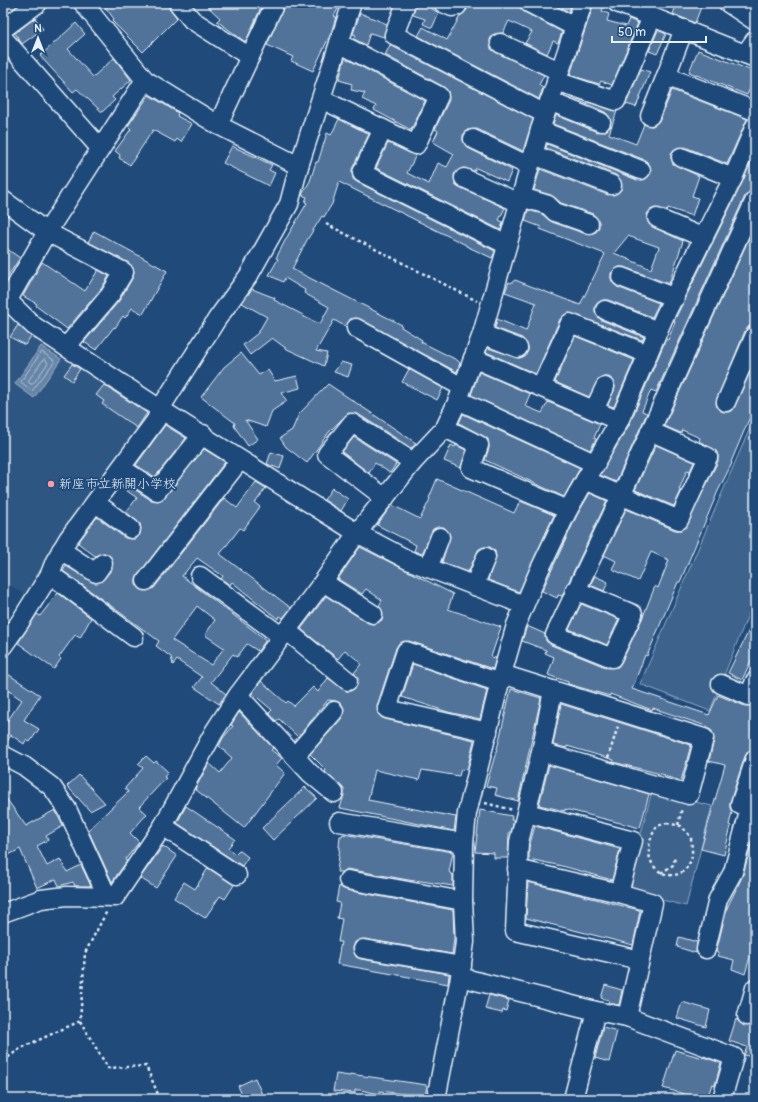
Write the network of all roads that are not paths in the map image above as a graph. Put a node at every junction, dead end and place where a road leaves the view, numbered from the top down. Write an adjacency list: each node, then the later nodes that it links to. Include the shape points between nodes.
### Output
1 (38, 3): 16 (street)
2 (83, 3): 26 (street)
3 (178, 3): 23 (street, via 192,20)
4 (275, 3): 23 (street)
5 (352, 3): 21 (street)
6 (406, 3): 29 (street, via 394,35)
7 (443, 3): 8 (street, via 452,7)
8 (458, 3)
9 (529, 3): 15 (street)
10 (582, 3): 15 (street)
11 (617, 3): 13 (street)
12 (728, 3): 14 (street)
13 (652, 17): 17 (street); 24 (street, via 616,102)
14 (755, 22)
15 (573, 26): 24 (street)
16 (3, 29)
17 (684, 29): 22 (street); 25 (street)
18 (3, 38): 36 (street)
19 (755, 40): 22 (street)
20 (500, 42): 24 (street)
21 (339, 43): 27 (street); 34 (street, via 439,96 416,145)
22 (750, 56)
23 (250, 57): 32 (street)
24 (558, 76): 29 (street)
25 (666, 76): 28 (street); 30 (street)
26 (145, 80): 32 (street); 36 (street)
27 (321, 99): 34 (street); 39 (street)
28 (755, 111)
29 (545, 115): 31 (street); 38 (street); 40 (street)
30 (650, 116)
31 (601, 122)
32 (218, 125): 39 (street)
33 (755, 126): 42 (street)
34 (383, 129): 51 (street, via 362,173)
35 (473, 139): 38 (street)
36 (100, 148): 49 (street)
37 (680, 157): 42 (street)
38 (532, 160): 43 (street); 45 (street)
39 (299, 166): 68 (street, via 289,204 249,275 217,319)
40 (641, 170)
41 (464, 178): 45 (street)
42 (734, 178): 50 (street)
43 (612, 185)
44 (3, 200): 49 (street)
45 (520, 200): 48 (street, via 548,205 555,212); 51 (street)
46 (755, 200): 72 (street)
47 (657, 218): 50 (street)
48 (589, 224)
49 (47, 232): 53 (street); 60 (street, via 124,272 110,295)
50 (704, 238): 54 (street)
51 (507, 245): 58 (street)
52 (621, 277): 54 (street)
53 (5, 298): 60 (street, via 34,326)
54 (675, 298): 57 (street)
55 (605, 310): 57 (street)
56 (356, 328): 66 (street)
57 (658, 331): 62 (street)
58 (482, 334): 61 (street); 63 (street)
59 (755, 335): 67 (street)
60 (66, 347): 68 (street)
61 (518, 348)
62 (648, 354): 64 (street, via 570,323); 70 (street)
63 (474, 358): 64 (street); 66 (street)
64 (541, 387): 69 (street)
65 (605, 388): 69 (street)
66 (460, 394): 71 (street); 76 (street)
67 (726, 402)
68 (160, 409): 73 (street); 77 (street, via 156,420)
69 (594, 410): 70 (street)
70 (619, 421): 76 (street)
71 (445, 428): 75 (street); 82 (street, via 479,445 471,468)
72 (650, 431): 79 (street); 79 (street, via 708,458 679,520)
73 (203, 434): 74 (street); 77 (street, via 157,491)
74 (240, 460): 84 (street); 92 (street)
75 (412, 462): 80 (street); 80 (street, via 352,423 327,454)
76 (596, 464): 78 (street)
77 (121, 468): 81 (street)
78 (585, 480): 79 (street); 82 (street)
79 (621, 496): 95 (street)
80 (385, 498): 84 (street)
81 (96, 503): 83 (street); 86 (street)
82 (568, 510): 96 (street)
83 (131, 529)
84 (357, 533): 89 (street); 93 (street)
85 (440, 537): 89 (street)
86 (61, 550): 88 (street, via 96,573); 90 (street)
87 (486, 557): 94 (street)
88 (103, 563)
89 (428, 568): 94 (street)
90 (50, 574): 99 (street); 100 (street)
91 (200, 576): 98 (street)
92 (146, 581)
93 (323, 582): 97 (street); 98 (street)
94 (474, 586): 96 (street)
95 (575, 590): 95 (street, via 633,614 612,658 554,635)
96 (524, 605): 101 (street)
97 (373, 614)
98 (284, 633): 102 (street); 106 (street)
99 (134, 637)
100 (3, 646)
101 (501, 679): 105 (street); 108 (street); 108 (street, via 406,652 388,709)
102 (348, 680)
103 (721, 684): 104 (street, via 749,696)
104 (754, 687)
105 (553, 690): 109 (street); 109 (street, via 704,738 689,795)
106 (238, 695): 111 (street); 117 (street, via 214,732)
107 (334, 711): 111 (street)
108 (488, 732): 118 (street, via 467,814)
109 (541, 752): 115 (street)
110 (3, 755): 123 (street, via 24,766 52,787 67,809)
111 (295, 756): 113 (street)
112 (755, 759): 114 (street, via 740,805)
113 (334, 793)
114 (753, 809): 127 (street, via 733,872 718,899)
115 (527, 813): 119 (street, via 519,842); 122 (street, via 633,842)
116 (339, 822): 118 (street)
117 (163, 826): 120 (street); 123 (street)
118 (464, 843): 124 (street)
119 (517, 869): 122 (street); 128 (street, via 515,931)
120 (237, 874)
121 (348, 880): 124 (street)
122 (619, 893): 128 (street, via 653,903)
123 (111, 896): 125 (street, via 41,899)
124 (463, 901): 129 (street, via 465,942)
125 (3, 913)
126 (363, 949): 129 (street)
127 (706, 949)
128 (640, 960): 133 (street)
129 (461, 971): 131 (street); 134 (street)
130 (755, 988): 132 (street)
131 (596, 1011): 133 (street); 135 (street)
132 (747, 1016)
133 (627, 1018): 136 (street, via 734,1057)
134 (436, 1099)
135 (572, 1099)
136 (722, 1099)

